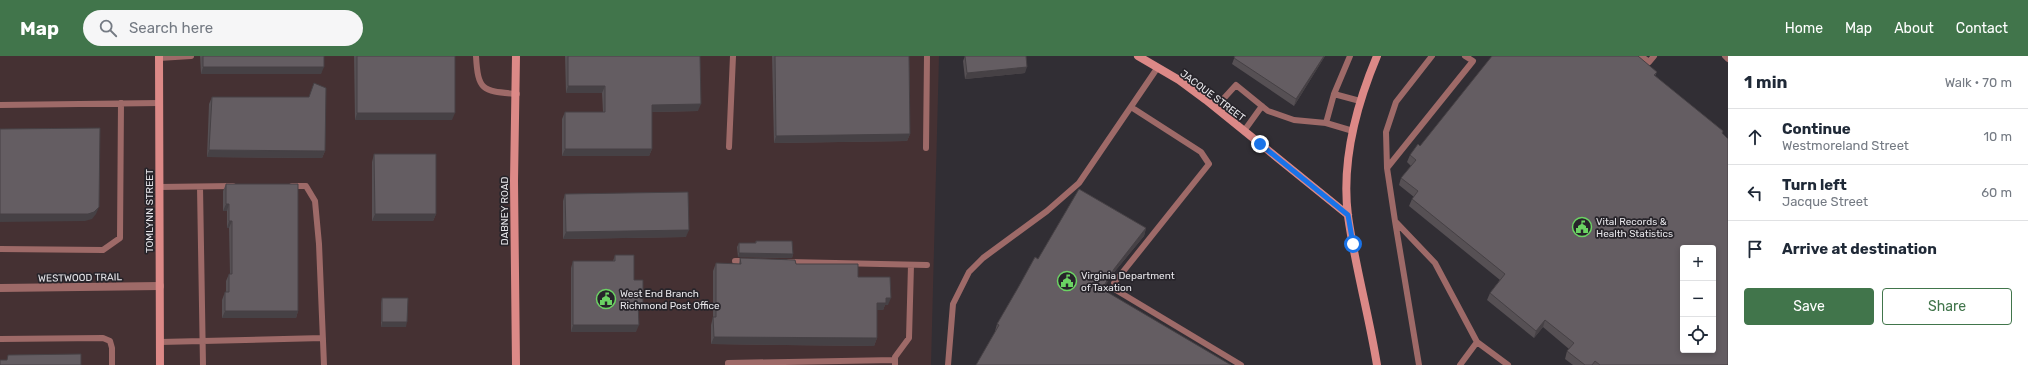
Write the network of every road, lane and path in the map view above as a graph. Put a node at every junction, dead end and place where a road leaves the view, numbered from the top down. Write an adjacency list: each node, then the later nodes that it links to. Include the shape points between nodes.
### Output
1 (191, 56): 14 (lane)
2 (476, 56): 18 (lane, via 481,86 492,92)
3 (516, 56): 18 (street, DABNEY ROAD)
4 (733, 56): 30 (lane)
5 (927, 56): 31 (lane)
6 (1138, 56): 17 (street, JACQUE STREET)
7 (1350, 56): 19 (lane)
8 (1377, 56): 21 (street)
9 (1432, 56): 32 (lane, via 1396,102 1386,132)
10 (1466, 56): 15 (lane)
11 (1641, 56): 12 (lane, via 1649,62)
12 (1654, 56)
13 (1725, 56): 16 (lane)
14 (159, 57): 20 (street, TOMLYNN STREET)
15 (1475, 59): 32 (lane)
16 (1728, 59)
17 (1158, 67): 25 (lane); 26 (street, JACQUE STREET)
18 (517, 94): 57 (street, DABNEY ROAD, via 514,181)
19 (1334, 94): 21 (lane); 27 (lane)
20 (159, 102): 22 (lane); 35 (street, TOMLYNN STREET)
21 (1360, 102): 29 (street)
22 (120, 103): 23 (lane); 39 (lane, via 120,238 103,250)
23 (0, 105)
24 (1262, 106): 26 (lane, via 1236,85); 27 (lane, via 1294,120); 28 (lane)
25 (1131, 107): 59 (lane, via 1079,183 1047,211 983,258 969,272 954,304); 60 (lane, via 1201,152 1209,164 1114,283 1116,290)
26 (1215, 108): 28 (street, JACQUE STREET)
27 (1326, 123): 29 (lane)
28 (1244, 131): 37 (street, JACQUE STREET)
29 (1353, 131): 37 (street, via 1347,183)
30 (729, 147)
31 (926, 148)
32 (1387, 168): 38 (lane)
33 (238, 186): 36 (lane)
34 (283, 186): 47 (lane, via 306,186 315,201)
35 (159, 187): 36 (lane); 45 (street, TOMLYNN STREET)
36 (200, 187): 49 (lane)
37 (1348, 215): 61 (street)
38 (1395, 221): 51 (lane, via 1436,264); 62 (lane)
39 (0, 249)
40 (735, 261): 41 (lane)
41 (751, 261)
42 (783, 262): 43 (lane)
43 (911, 265): 44 (lane); 52 (lane, via 909,338 895,357)
44 (927, 265)
45 (160, 286): 46 (street, WESTWOOD TRAIL); 50 (street, TOMLYNN STREET)
46 (0, 288)
47 (323, 338): 49 (lane); 56 (lane)
48 (0, 339): 53 (lane, via 103,338 110,341)
49 (203, 341): 50 (lane); 55 (lane)
50 (160, 342): 54 (street, TOMLYNN STREET)
51 (1477, 342): 63 (lane); 64 (lane)
52 (895, 362): 58 (lane)
53 (112, 365)
54 (160, 365)
55 (203, 365)
56 (324, 365)
57 (516, 365)
58 (728, 365)
59 (948, 365)
60 (1241, 365)
61 (1377, 365)
62 (1420, 365)
63 (1460, 365)
64 (1508, 365)

